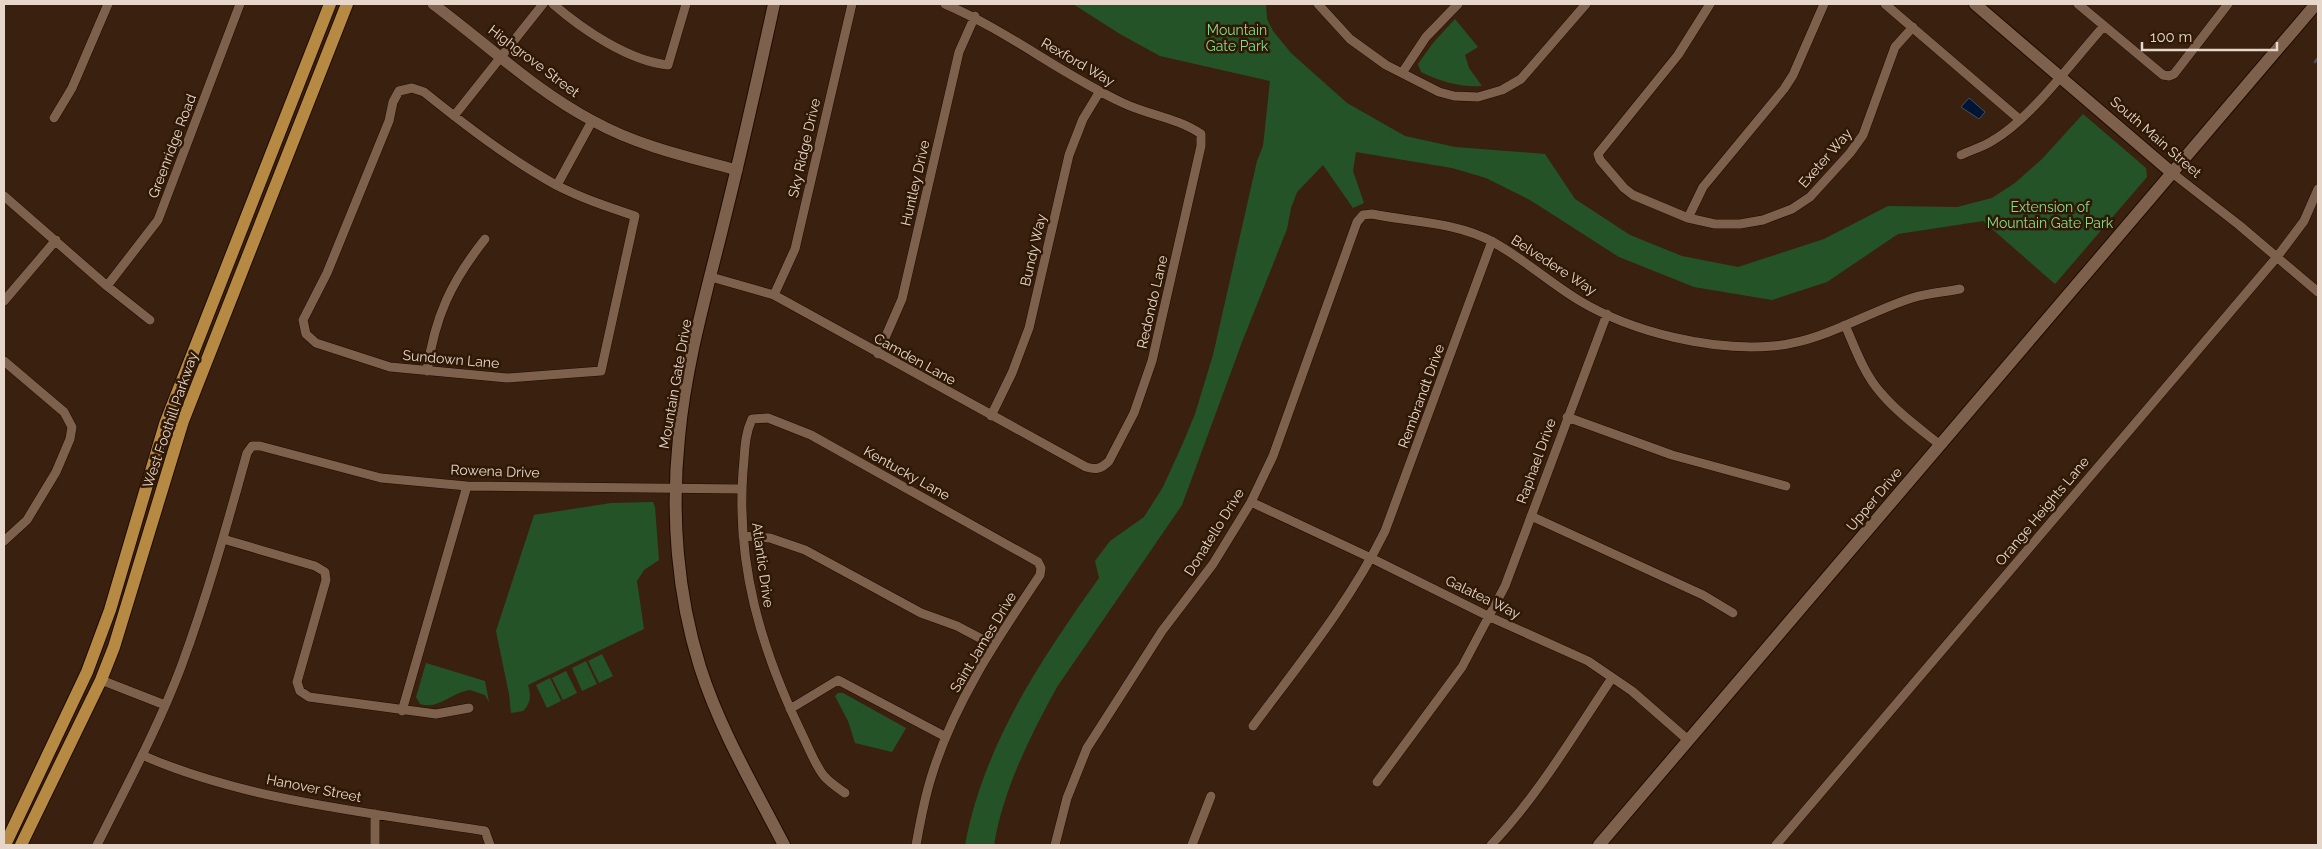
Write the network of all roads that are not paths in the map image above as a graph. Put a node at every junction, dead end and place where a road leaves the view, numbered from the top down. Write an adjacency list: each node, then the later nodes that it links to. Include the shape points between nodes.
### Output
1 (108, 4): 30 (street, via 72,88)
2 (240, 4): 47 (street, Greenridge Road, via 158,220)
3 (330, 4): 91 (main road, West Foothill Parkway, via 166,424 110,610 87,672)
4 (348, 4): 78 (main road, West Foothill Parkway, via 183,421 126,615)
5 (433, 4): 25 (street, Highgrove Street)
6 (543, 4): 25 (street)
7 (553, 4): 8 (street, via 600,38 650,63 668,65)
8 (686, 4)
9 (774, 4): 35 (main road, Mountain Gate Drive)
10 (852, 4): 50 (street, Sky Ridge Drive, via 795,249)
11 (945, 4): 22 (street, Rexford Way)
12 (1318, 4): 26 (street, via 1369,54)
13 (1458, 4): 26 (street, via 1426,37)
14 (1586, 4): 26 (street, via 1521,79 1502,90 1478,97 1454,96)
15 (1710, 4): 41 (street, Exeter Way, via 1678,55 1598,154 1633,195)
16 (1824, 4): 41 (street, via 1793,75 1703,186)
17 (1885, 4): 24 (street)
18 (1975, 4): 27 (main road, South Main Street)
19 (2078, 4): 23 (street)
20 (2228, 4): 23 (street, via 2174,74 2168,76)
21 (2316, 4): 36 (main road, Upper Drive)
22 (974, 16): 28 (street, Rexford Way); 55 (street, Huntley Drive, via 959,52 902,299)
23 (2104, 26): 27 (street)
24 (1913, 27): 31 (street); 41 (street, Exeter Way, via 1895,47 1863,136 1810,197 1792,209 1763,220 1740,224 1715,224)
25 (501, 58): 29 (street); 32 (street, Highgrove Street, via 545,92)
26 (1402, 74)
27 (2060, 76): 31 (street); 36 (main road, South Main Street)
28 (1100, 91): 33 (street, Rexford Way); 58 (street, Bundy Way, via 1083,119 1069,155 1030,328)
29 (454, 116): 37 (street, via 521,164); 57 (street, Sundown Lane, via 424,92 412,88 399,91 327,273 303,320 306,334 316,344 390,367)
30 (54, 118)
31 (2019, 119): 34 (street, via 1992,141)
32 (592, 121): 35 (street, Highgrove Street, via 633,140); 37 (street)
33 (1201, 134): 62 (street, Redondo Lane, via 1201,146 1152,361 1134,413 1116,450)
34 (1961, 155)
35 (737, 170): 46 (main road, Mountain Gate Drive)
36 (2171, 172): 45 (street, South Main Street); 61 (main road, Upper Drive)
37 (557, 185): 57 (street, Sundown Lane, via 593,202 635,216 602,371 508,378)
38 (2318, 189): 45 (street, Orange Heights Lane, via 2304,221)
39 (4, 196): 43 (street)
40 (1363, 215): 44 (street, Belvedere Way, via 1457,228); 67 (street, Donatello Drive, via 1357,222 1273,456)
41 (1688, 218)
42 (485, 239): 57 (street, via 462,268 447,297 433,336)
43 (56, 240): 47 (street); 51 (street)
44 (1492, 241): 52 (street, Belvedere Way, via 1580,301); 72 (street, Rembrandt Drive, via 1412,463)
45 (2277, 256): 49 (street, South Main Street); 102 (street, Orange Heights Lane)
46 (711, 277): 50 (street, Camden Lane); 65 (main road, Mountain Gate Drive, via 689,371)
47 (107, 286): 53 (street)
48 (1960, 289): 54 (street, Belvedere Way, via 1913,298)
49 (2318, 292)
50 (774, 296): 55 (street, Camden Lane)
51 (4, 301)
52 (1607, 314): 54 (street, Belvedere Way, via 1678,338 1732,347 1805,342); 59 (street, Raphael Drive)
53 (150, 320)
54 (1845, 325): 61 (street, via 1865,370 1880,392)
55 (878, 354): 58 (street, Camden Lane)
56 (4, 361): 71 (street, via 64,412 72,426 56,472 27,520)
57 (428, 371)
58 (991, 416): 62 (street, Camden Lane, via 1086,467 1096,470)
59 (1567, 417): 64 (street, via 1672,455); 68 (street, Raphael Drive)
60 (752, 419): 66 (street, Atlantic Drive, via 746,431); 73 (street, Kentucky Lane, via 768,418 811,435 1038,562)
61 (1939, 444): 85 (main road, Upper Drive)
62 (1103, 467)
63 (467, 486): 65 (street, Rowena Drive); 70 (street, Rowena Drive, via 381,478 252,446 247,453); 82 (street)
64 (1786, 486)
65 (675, 487): 66 (street, Rowena Drive); 96 (main road, Mountain Gate Drive, via 681,572 700,665 732,744)
66 (742, 489): 69 (street, Atlantic Drive)
67 (1251, 502): 72 (street, Galatea Way); 98 (street, Donatello Drive, via 1214,564 1162,631 1087,748 1066,798)
68 (1531, 516): 74 (street, via 1704,595); 75 (street, Raphael Drive)
69 (743, 536): 76 (street, via 770,538 806,550 922,613 957,626); 81 (street, Atlantic Drive, via 759,628 773,672)
70 (223, 540): 79 (street, via 203,606); 82 (street, via 315,566 324,572 326,580 297,682 300,691 309,697)
71 (4, 541)
72 (1371, 558): 75 (street, Galatea Way); 83 (street, Rembrandt Drive, via 1323,634)
73 (1041, 568): 76 (street, Saint James Drive, via 1040,575)
74 (1732, 613)
75 (1490, 617): 77 (street, Galatea Way, via 1588,661); 87 (street, Raphael Drive, via 1462,667)
76 (993, 646): 84 (street, Saint James Drive, via 965,694)
77 (1612, 678): 85 (street, Galatea Way, via 1632,691); 100 (street, via 1534,793)
78 (101, 680): 79 (street); 92 (main road, West Foothill Parkway)
79 (165, 705): 86 (street)
80 (469, 708): 82 (street, via 436,714)
81 (790, 709): 84 (street, via 838,680); 88 (street, Atlantic Drive, via 824,776)
82 (402, 711)
83 (1253, 726)
84 (946, 737): 97 (street, Saint James Drive, via 930,778)
85 (1688, 740): 101 (main road, Upper Drive)
86 (142, 754): 90 (street, Hanover Street, via 176,770 234,786); 93 (street)
87 (1377, 782)
88 (845, 793)
89 (1211, 796): 99 (street)
90 (375, 814): 94 (street); 95 (street, Hanover Street, via 485,831)
91 (5, 845)
92 (22, 845)
93 (97, 845)
94 (375, 845)
95 (490, 845)
96 (784, 845)
97 (916, 845)
98 (1055, 845)
99 (1192, 845)
100 (1491, 845)
101 (1599, 845)
102 (1776, 845)

